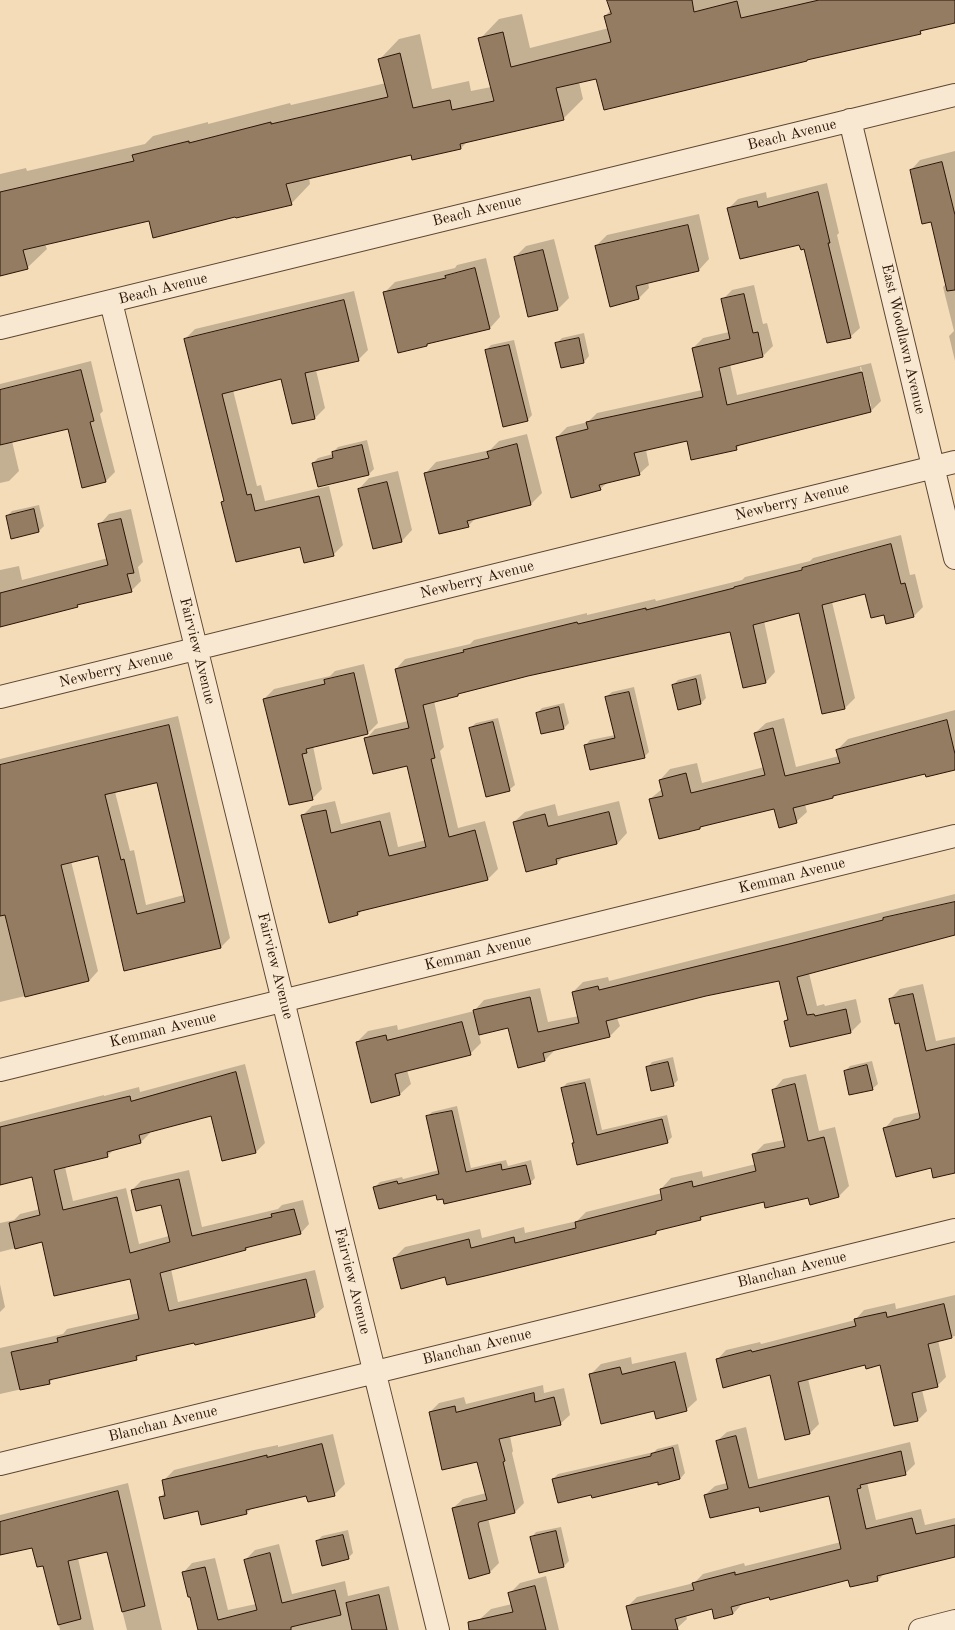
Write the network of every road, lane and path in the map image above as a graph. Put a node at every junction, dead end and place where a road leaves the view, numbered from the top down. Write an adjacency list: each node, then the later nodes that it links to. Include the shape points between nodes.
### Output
1 (955, 95): 2 (street, Beach Avenue)
2 (850, 120): 3 (street, Beach Avenue); 6 (street, East Woodlawn Avenue)
3 (111, 302): 4 (street, Beach Avenue); 8 (street, Fairview Avenue)
4 (0, 328)
5 (955, 462): 6 (street, Newberry Avenue)
6 (933, 467): 7 (street, East Woodlawn Avenue); 8 (street, Newberry Avenue)
7 (955, 558)
8 (196, 649): 9 (street, Newberry Avenue); 11 (street, Fairview Avenue)
9 (0, 697)
10 (955, 836): 11 (street, Kemman Avenue)
11 (283, 1000): 12 (street, Kemman Avenue); 14 (street, Fairview Avenue)
12 (0, 1070)
13 (955, 1230): 14 (street, Blanchan Avenue)
14 (375, 1372): 15 (street, Blanchan Avenue); 17 (street, Fairview Avenue)
15 (0, 1464)
16 (955, 1621): 18 (street)
17 (438, 1630)
18 (920, 1630)

